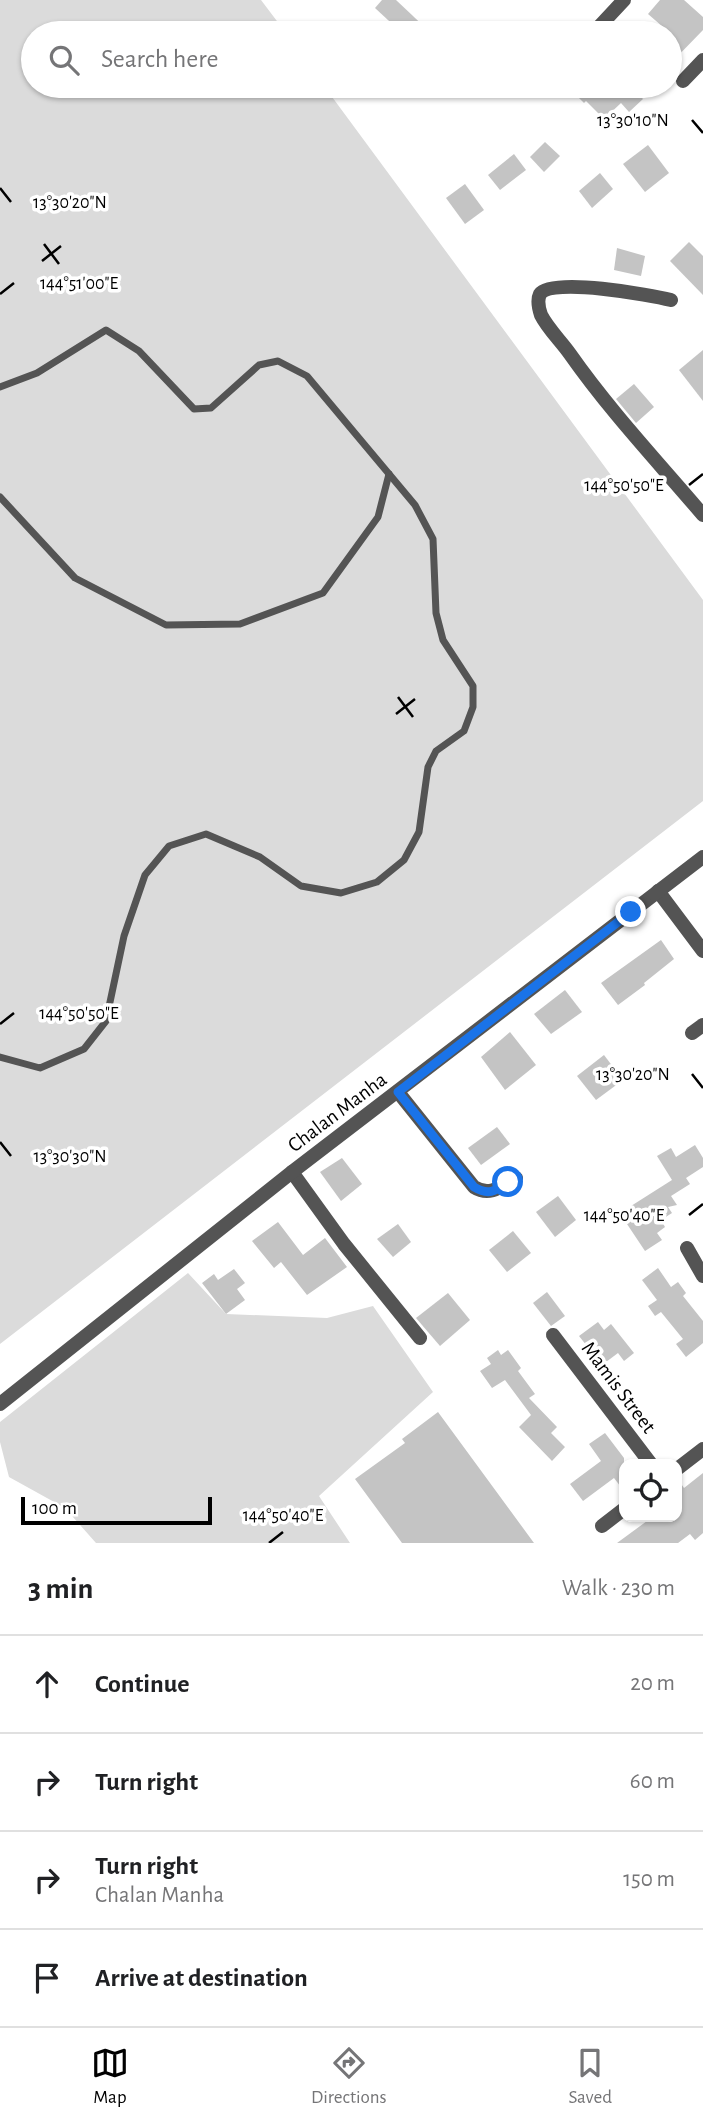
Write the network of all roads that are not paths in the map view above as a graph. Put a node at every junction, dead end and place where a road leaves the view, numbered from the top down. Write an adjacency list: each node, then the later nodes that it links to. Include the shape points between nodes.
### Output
1 (624, 0): 2 (street)
2 (604, 21)
3 (703, 60): 4 (street)
4 (683, 81)
5 (671, 300): 9 (street, via 566,287 548,288 538,301 542,318 595,390)
6 (0, 387): 7 (lane, via 37,373 106,330 139,351 194,410 211,408 259,365 278,361 307,376)
7 (389, 474): 8 (lane, via 379,517 323,593 240,624 166,625 75,578); 13 (lane, via 415,505 433,540 436,613 443,640 474,686 464,732 436,751 428,767 419,832 404,860 377,882 341,893 301,886 260,857 206,834 169,846 145,875 124,936 106,1021 84,1049 40,1068)
8 (0, 497)
9 (703, 515)
10 (703, 857): 11 (street, Chalan Manha)
11 (659, 891): 12 (street); 14 (street, Chalan Manha)
12 (703, 951)
13 (0, 1057)
14 (398, 1092): 15 (street, Chalan Manha); 16 (street, via 474,1187 490,1192)
15 (292, 1172): 20 (street); 21 (street, Chalan Manha)
16 (516, 1178)
17 (687, 1248): 18 (street)
18 (703, 1276)
19 (553, 1335): 23 (street, Mamis Street)
20 (420, 1338)
21 (0, 1404)
22 (703, 1449): 24 (street)
23 (647, 1459)
24 (682, 1465)
25 (619, 1513): 26 (street)
26 (602, 1526)

